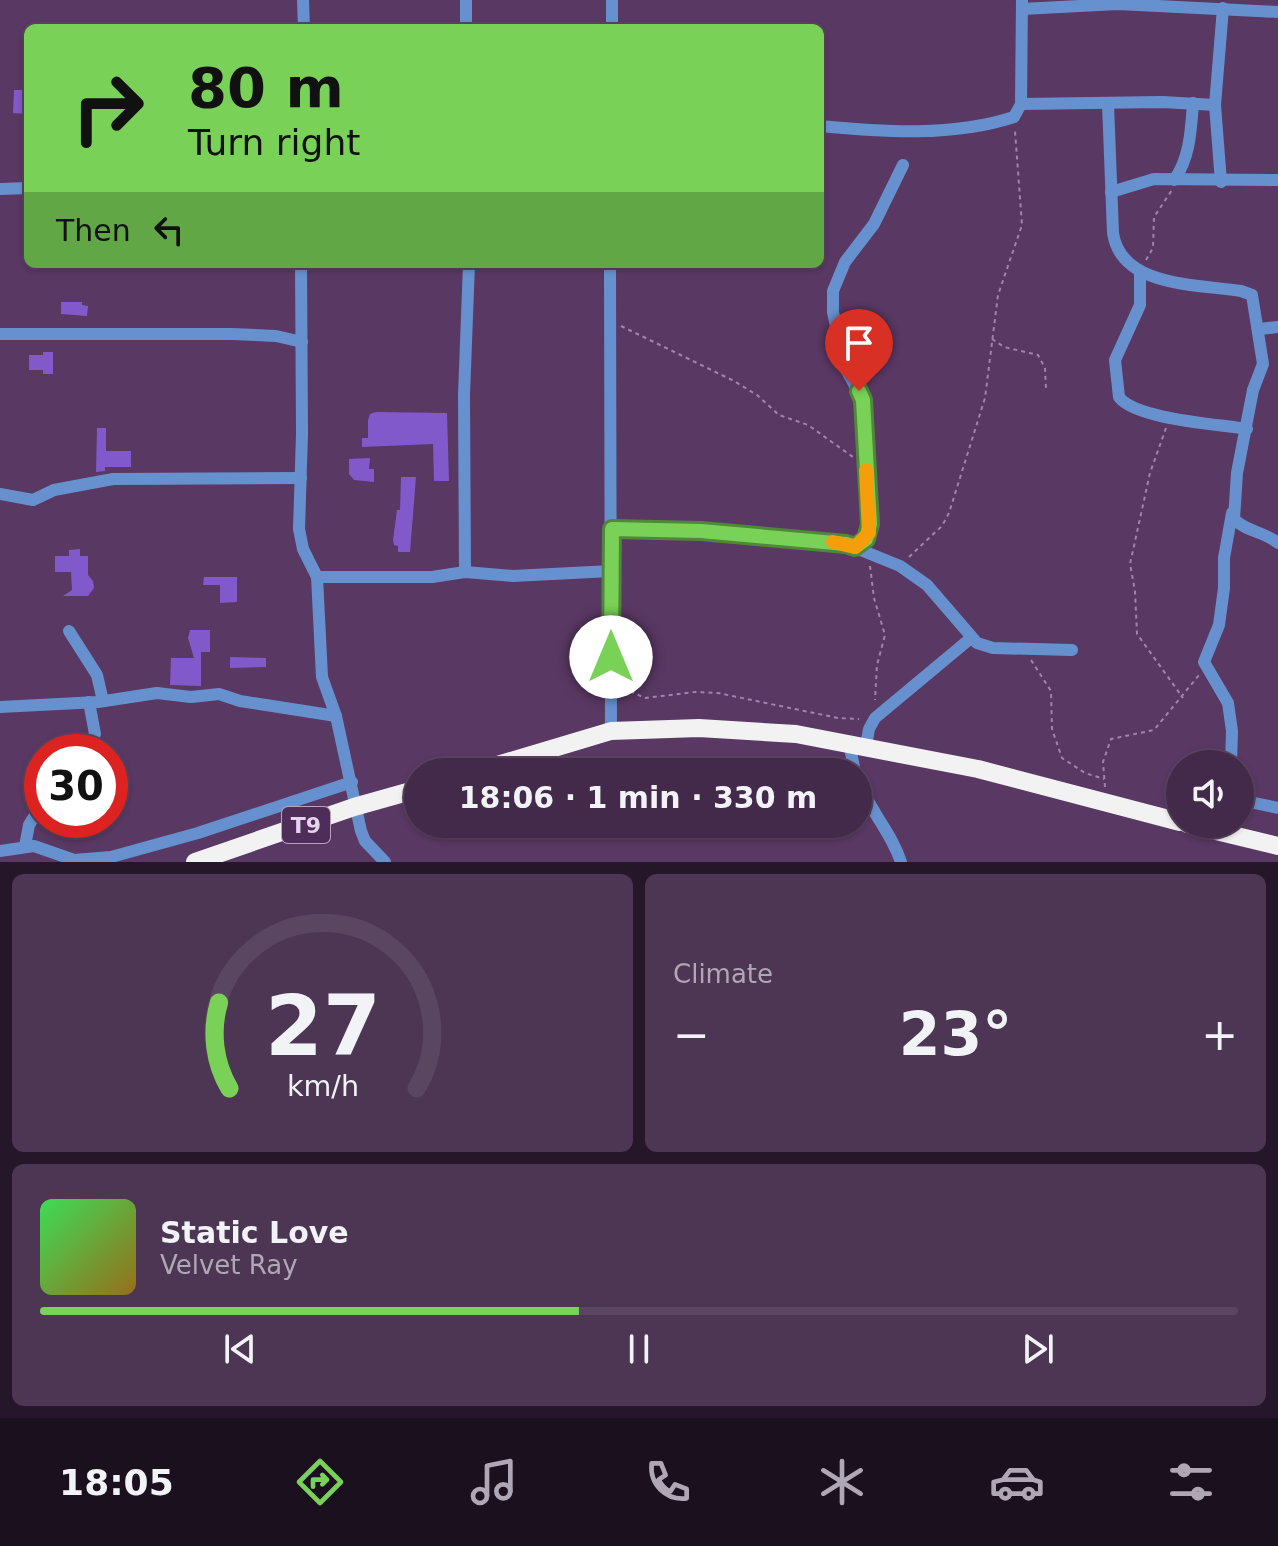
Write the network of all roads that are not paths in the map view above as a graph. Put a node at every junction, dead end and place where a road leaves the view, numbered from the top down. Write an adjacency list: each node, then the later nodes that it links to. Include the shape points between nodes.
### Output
1 (303, 0): 8 (street)
2 (466, 0): 9 (street)
3 (612, 0): 10 (street)
4 (1118, 2): 5 (street); 6 (street)
5 (1022, 5): 12 (street)
6 (1223, 8): 7 (street); 14 (street)
7 (1278, 12)
8 (304, 24)
9 (466, 24)
10 (612, 24)
11 (1193, 103): 13 (street); 14 (street); 17 (street, via 1188,150)
12 (1021, 104): 13 (street); 15 (street, via 1014,117 969,129)
13 (1108, 104): 22 (street)
14 (1215, 105): 19 (street)
15 (824, 126)
16 (903, 165): 37 (street, via 833,291 844,366 863,400 869,533)
17 (1177, 180): 19 (street); 22 (street, via 1145,180)
18 (1278, 180): 19 (street)
19 (1221, 182)
20 (24, 188): 21 (street)
21 (0, 189)
22 (1111, 192): 26 (street, via 1115,245)
23 (301, 268): 30 (street)
24 (469, 268): 39 (street)
25 (610, 268): 35 (street)
26 (1140, 272): 28 (street, via 1248,292); 31 (street, via 1140,305 1115,360 1119,397 1129,407 1169,419)
27 (1278, 327): 28 (street)
28 (1259, 329): 31 (street, via 1263,364)
29 (0, 334): 30 (street, via 232,334)
30 (302, 342): 32 (street)
31 (1247, 429): 34 (street)
32 (301, 478): 33 (street, via 113,479 54,490 33,500); 40 (street, via 299,529)
33 (0, 494)
34 (1234, 506): 36 (street, via 1235,522); 51 (street, via 1219,625 1204,658 1228,703)
35 (612, 529): 37 (street, via 701,531); 38 (street)
36 (1278, 543)
37 (855, 547): 42 (street, via 900,566 927,585)
38 (611, 571): 39 (street, via 513,576); 48 (street)
39 (465, 572): 40 (street)
40 (317, 577): 47 (street, via 322,677)
41 (69, 631): 44 (street, via 97,675)
42 (971, 638): 43 (street, via 993,648); 50 (street, via 875,716)
43 (1072, 650)
44 (103, 701): 45 (street); 47 (street, via 157,693 219,694)
45 (89, 702): 46 (street); 49 (street)
46 (0, 707)
47 (336, 716): 54 (street)
48 (611, 731): 50 (highway, via 699,728); 52 (highway)
49 (95, 734)
50 (858, 744): 53 (street); 60 (highway)
51 (1231, 750)
52 (521, 758)
53 (856, 758)
54 (352, 782): 57 (street); 63 (street, via 111,857 74,860)
55 (404, 793): 57 (highway, T9)
56 (1254, 803): 58 (street)
57 (354, 807): 66 (highway, T9); 67 (street, via 365,841)
58 (1278, 808)
59 (872, 809): 68 (street)
60 (1166, 818)
61 (27, 838): 63 (street)
62 (1254, 838): 64 (highway)
63 (25, 846): 65 (street)
64 (1278, 846)
65 (0, 851)
66 (195, 862)
67 (385, 862)
68 (901, 862)

